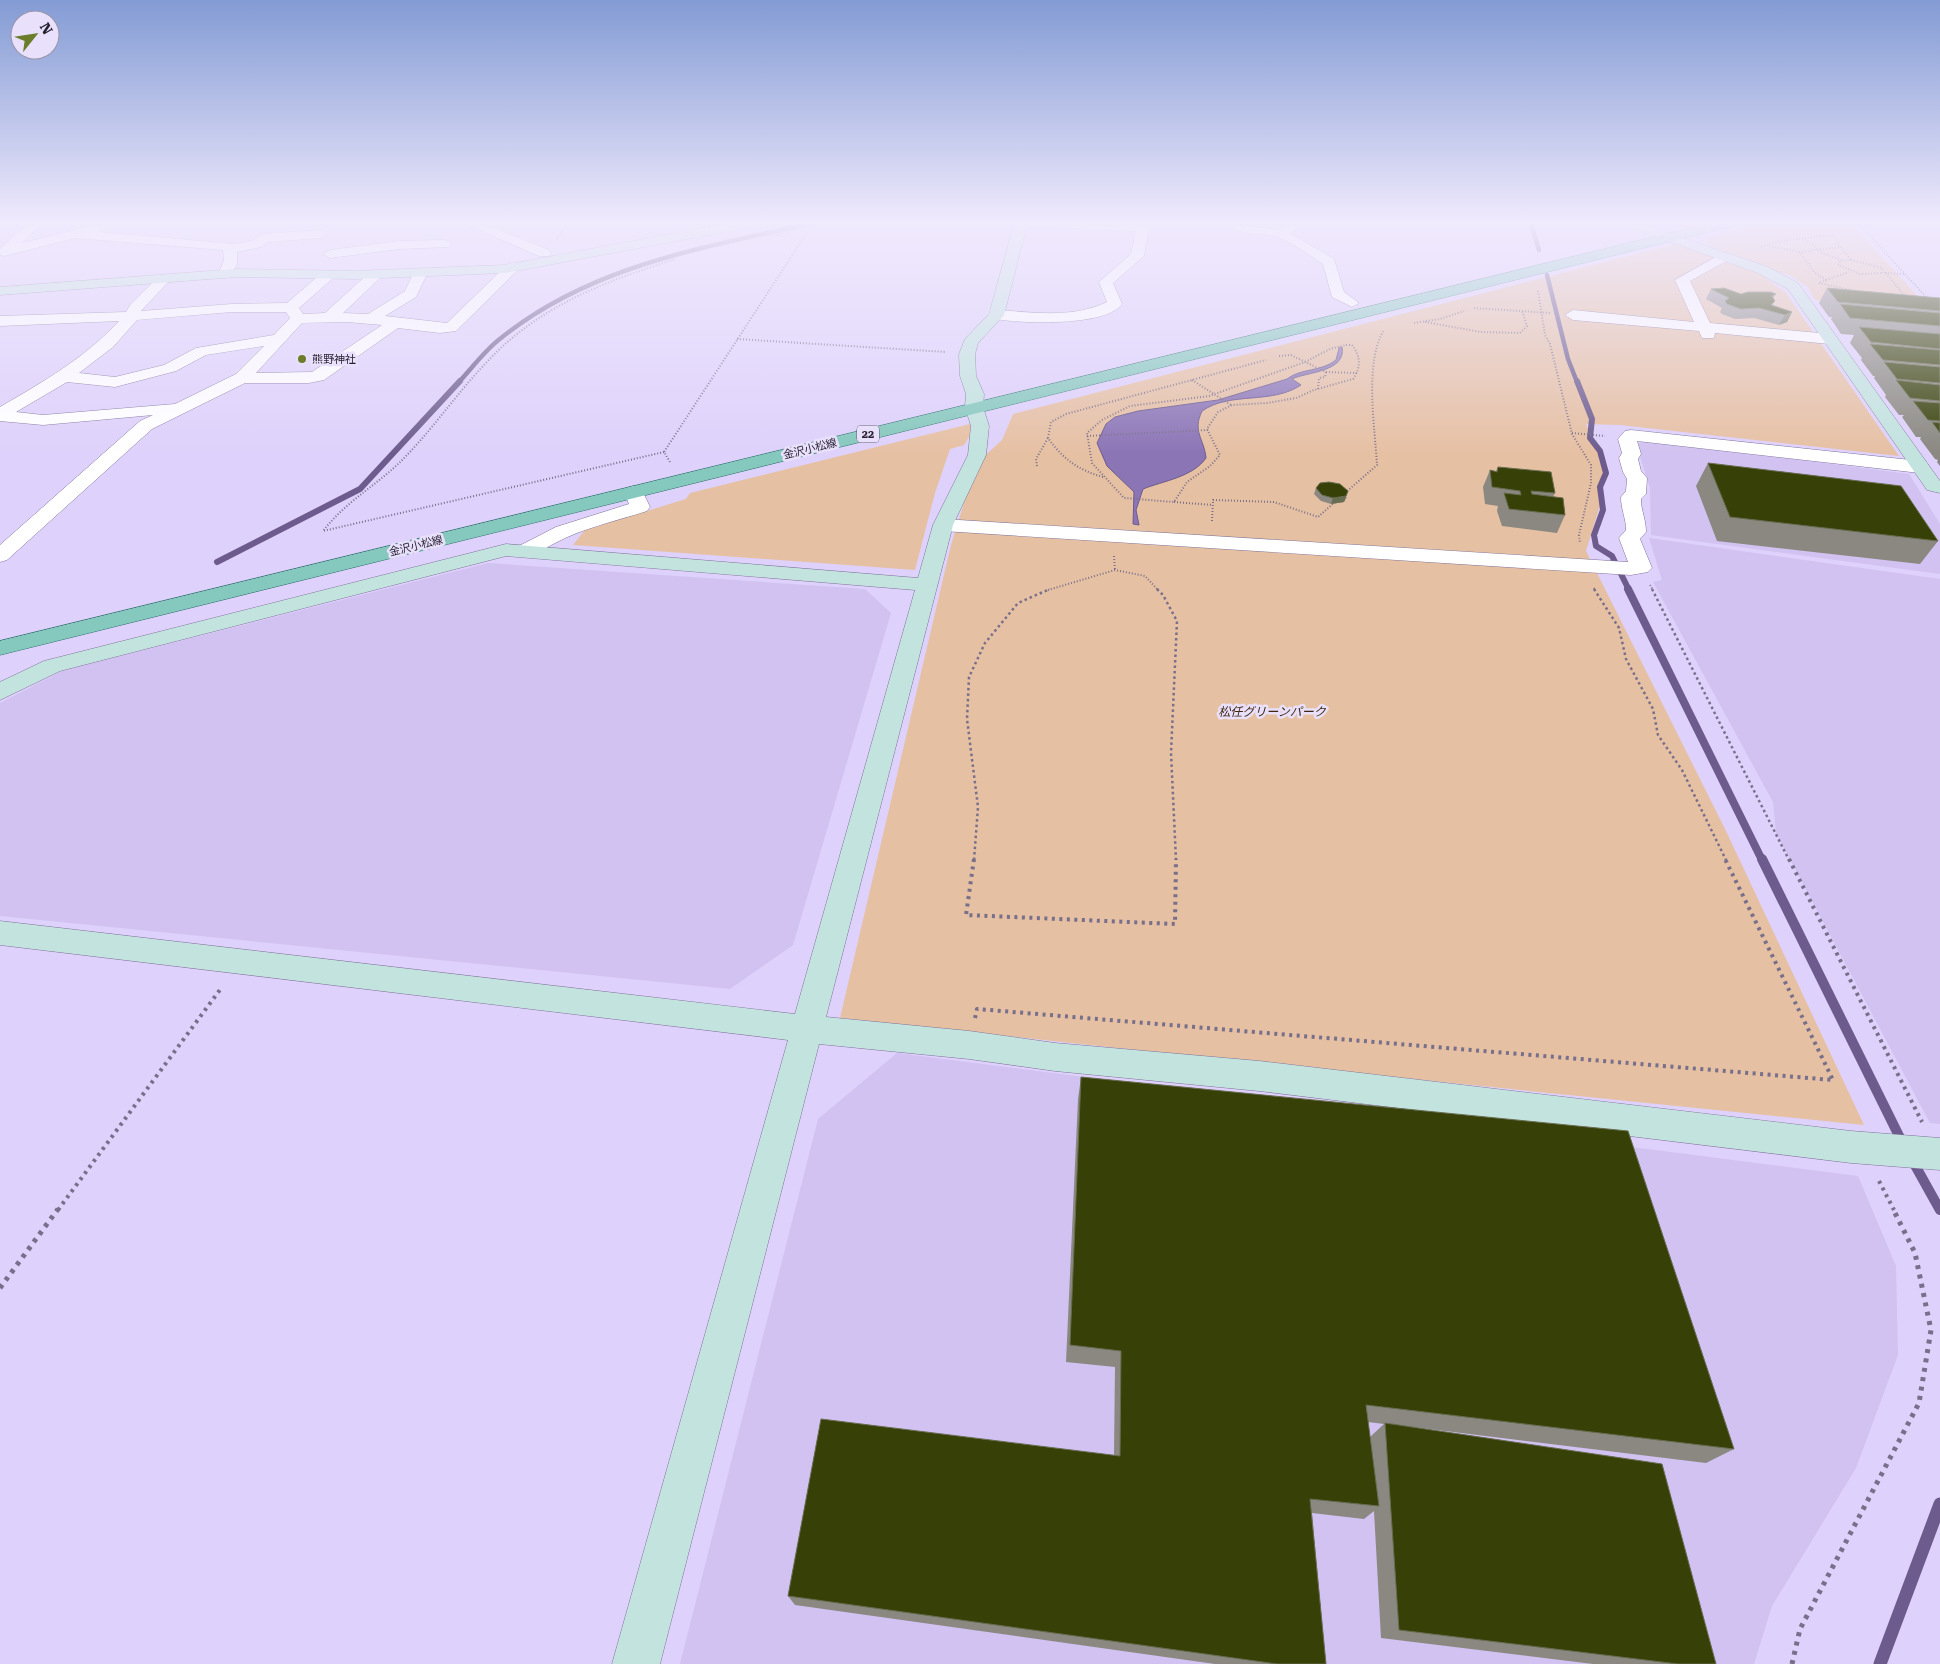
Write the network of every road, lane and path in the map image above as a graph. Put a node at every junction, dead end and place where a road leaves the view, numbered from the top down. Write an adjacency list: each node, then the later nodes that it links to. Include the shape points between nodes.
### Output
1 (144, 299): 22 (street)
2 (305, 299): 18 (street)
3 (350, 299): 23 (street)
4 (403, 299): 24 (street)
5 (481, 299): 27 (street, via 451,328 432,329)
6 (568, 299): 54 (path, via 516,333 407,455 348,503 323,531)
7 (764, 299): 32 (path)
8 (1001, 299): 20 (street)
9 (1112, 299): 20 (street, via 1115,304 1080,318)
10 (1345, 299): 16 (street)
11 (1370, 299): 16 (main road, 金沢小松線 / 22)
12 (1410, 299): 45 (main road, 金沢小松線 / 22)
13 (1540, 299): 19 (path)
14 (1691, 299): 30 (street)
15 (1802, 299): 33 (street)
16 (1352, 303): 45 (main road, 金沢小松線 / 22)
17 (1521, 310): 19 (path); 26 (path, via 1474,308); 26 (path, via 1527,326 1520,333 1481,332)
18 (294, 313): 22 (street, via 232,308); 23 (street); 31 (street)
19 (1544, 313): 50 (path, via 1545,335)
20 (996, 315): 34 (street, via 971,342)
21 (1573, 315): 30 (street)
22 (132, 316): 25 (street); 40 (street, via 107,344)
23 (330, 317): 24 (street)
24 (370, 319): 27 (street)
25 (0, 321)
26 (1422, 322): 28 (path)
27 (395, 323): 41 (street, via 318,376)
28 (1407, 324)
29 (1387, 327): 61 (path, via 1379,333 1375,344 1373,386 1377,465 1318,517 1274,502 1213,500)
30 (1706, 331): 33 (street)
31 (278, 339): 40 (street, via 202,351 170,368 115,382); 41 (street)
32 (737, 339): 34 (path); 54 (path)
33 (1830, 339): 56 (street)
34 (967, 354): 45 (street)
35 (1277, 357): 37 (path, via 1291,355)
36 (1269, 359): 42 (path)
37 (1306, 362): 38 (path); 39 (path, via 1341,344 1352,346 1360,359); 44 (path, via 1263,374)
38 (1326, 372): 39 (path); 43 (path, via 1325,377 1319,378)
39 (1358, 373): 43 (path, via 1353,379)
40 (64, 378): 48 (street)
41 (242, 378): 47 (street)
42 (1192, 380): 44 (path); 53 (path, via 1066,414 1051,422)
43 (1318, 389): 46 (path, via 1296,398)
44 (1214, 394): 46 (path); 52 (path, via 1142,402 1116,410 1101,419)
45 (974, 401): 54 (main road, 金沢小松線 / 22); 59 (main road, 金沢小松線 / 22); 62 (street, via 980,426 977,455)
46 (1232, 405): 49 (path, via 1218,412)
47 (183, 406): 48 (street, via 43,420); 65 (street, via 146,425)
48 (0, 415)
49 (1208, 430): 52 (path, via 1168,431 1120,438); 60 (path, via 1220,455 1187,482)
50 (1572, 432): 51 (path); 66 (path, via 1591,465 1591,484 1579,535)
51 (1598, 435)
52 (1087, 436): 57 (path, via 1092,466)
53 (1048, 438): 55 (path, via 1036,460); 57 (path, via 1062,458 1074,467)
54 (668, 459): 70 (main road, 金沢小松線 / 22)
55 (1037, 466)
56 (1920, 467): 58 (street); 67 (street, via 1631,435 1627,439 1632,454 1628,458 1637,478 1636,494 1631,497 1636,532 1629,538)
57 (1104, 477): 60 (path, via 1124,498)
58 (1938, 490)
59 (634, 492): 64 (street, via 640,507 563,531); 71 (main road, 金沢小松線 / 22)
60 (1174, 502): 61 (path)
61 (1213, 505): 63 (path)
62 (943, 525): 63 (street); 69 (street)
63 (1211, 542): 66 (street)
64 (526, 550): 69 (street); 72 (street, via 506,550 52,666)
65 (0, 556)
66 (1586, 566): 67 (street); 76 (path, via 1619,628 1626,659 1653,710 1658,735 1682,770 1833,1080 977,1009)
67 (1634, 568): 78 (path)
68 (1145, 576): 68 (path, via 1115,570 1052,588 1018,603 985,643 969,677 967,719 978,807 973,876 966,915 1176,924 1171,753 1177,621 1164,595)
69 (927, 584): 75 (street)
70 (106, 604)
71 (0, 648)
72 (0, 692)
73 (0, 933): 74 (street)
74 (241, 961): 75 (street); 79 (path)
75 (808, 1029): 76 (street); 80 (street)
76 (969, 1045): 77 (street)
77 (1871, 1149): 78 (street); 81 (path, via 1915,1253 1931,1330 1919,1403 1800,1629)
78 (1935, 1155)
79 (0, 1288)
80 (636, 1664)
81 (1792, 1664)

